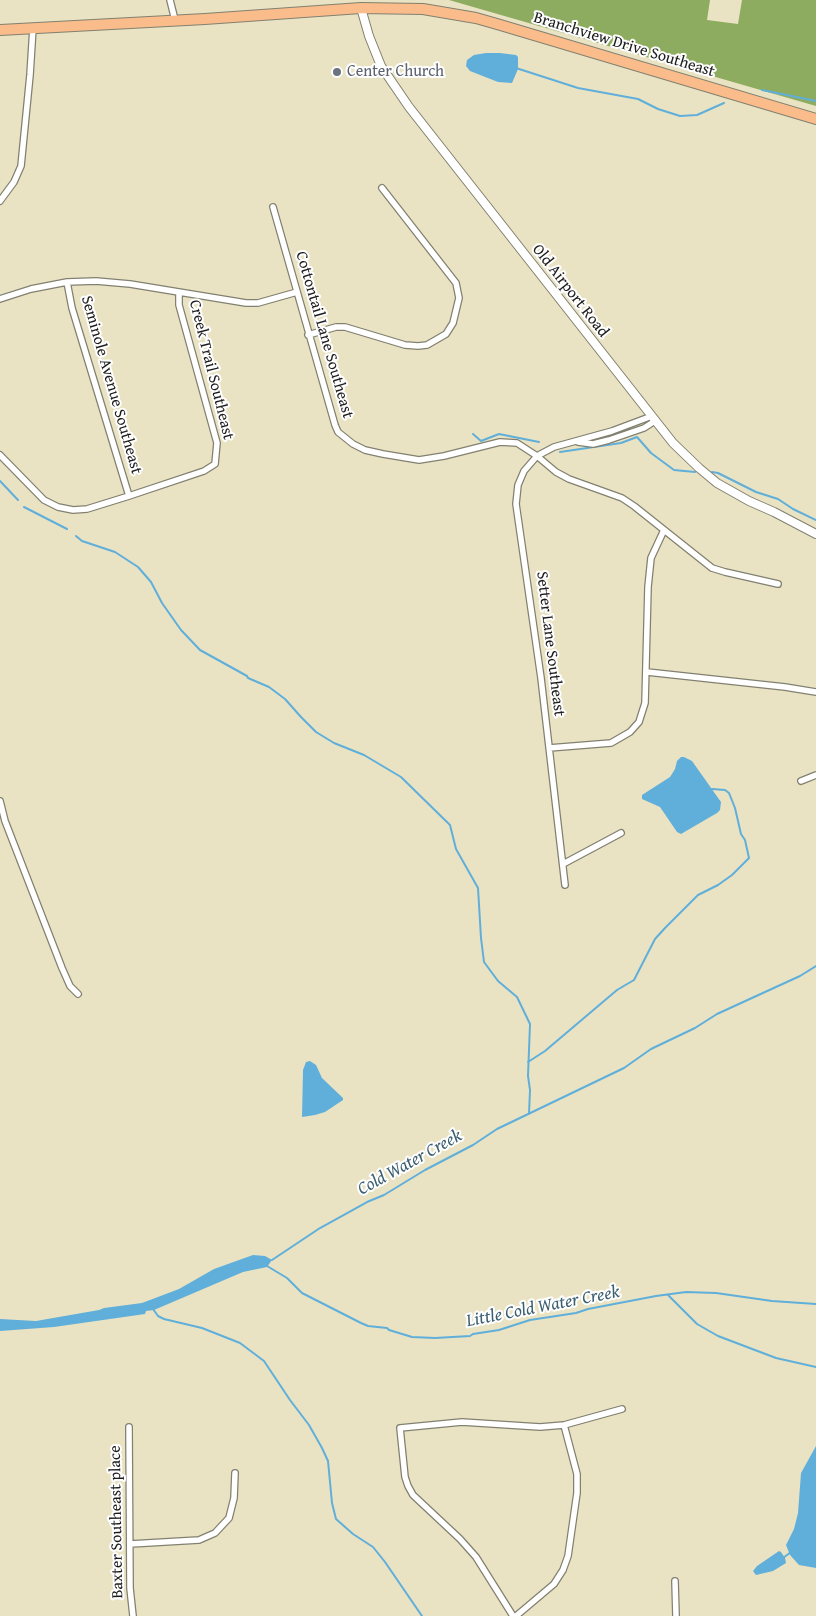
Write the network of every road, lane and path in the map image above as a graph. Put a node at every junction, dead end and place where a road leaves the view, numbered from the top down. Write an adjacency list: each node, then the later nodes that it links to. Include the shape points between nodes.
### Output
1 (170, 0): 3 (street)
2 (361, 8): 3 (main road, Branchview Drive Southeast); 6 (main road, Branchview Drive Southeast, via 423,9 476,18); 15 (street, Old Airport Road, via 381,66 409,107)
3 (175, 20): 4 (main road, Branchview Drive Southeast)
4 (33, 28): 5 (main road, Branchview Drive Southeast); 8 (street, via 21,166)
5 (0, 30)
6 (816, 119)
7 (382, 188): 14 (street, via 456,283 459,298 453,323 446,334 427,345 418,346 336,327)
8 (0, 201)
9 (273, 207): 11 (street, Cottontail Lane Southeast)
10 (67, 282): 12 (street, via 130,284); 13 (street); 18 (street, Seminole Avenue Southeast)
11 (297, 292): 12 (street, via 258,303); 14 (street, Cottontail Lane Southeast)
12 (179, 293): 18 (street, Creek Trail Southeast, via 179,305 217,443 215,464 204,471)
13 (0, 299)
14 (308, 335): 17 (street, Cottontail Lane Southeast, via 335,425 338,432 353,444 383,454 427,459 486,444 509,442)
15 (653, 418): 17 (street, Setter Lane Southeast, via 644,428 609,440 593,444 576,441); 20 (street, Old Airport Road, via 673,443 717,483)
16 (0, 455): 18 (street, via 38,495 58,507 80,510)
17 (538, 456): 19 (street, Cottontail Lane Southeast, via 569,479 622,498); 24 (street, Setter Lane Southeast, via 524,471 518,485 516,504)
18 (129, 496)
19 (664, 530): 21 (street, Cottontail Lane Southeast, via 712,568); 22 (street, via 651,558)
20 (816, 534)
21 (778, 584)
22 (646, 672): 23 (street); 24 (street, via 644,713 630,732 611,743)
23 (816, 692)
24 (549, 748): 29 (street, Setter Lane Southeast)
25 (816, 775): 26 (street)
26 (801, 781)
27 (0, 801): 31 (street, via 62,968 70,986)
28 (621, 833): 29 (street)
29 (563, 864): 30 (street, Setter Lane Southeast)
30 (565, 885)
31 (78, 994)
32 (622, 1409): 33 (street)
33 (564, 1425): 39 (street, via 577,1474 568,1556 554,1584); 39 (street, via 540,1427 462,1422 400,1428 408,1486 476,1557)
34 (129, 1427): 36 (street, Baxter Southeast place)
35 (235, 1473): 36 (street, via 229,1518 215,1533 198,1540)
36 (130, 1544): 38 (street, Baxter Southeast place)
37 (675, 1581): 40 (street)
38 (133, 1616)
39 (514, 1616)
40 (676, 1616)

